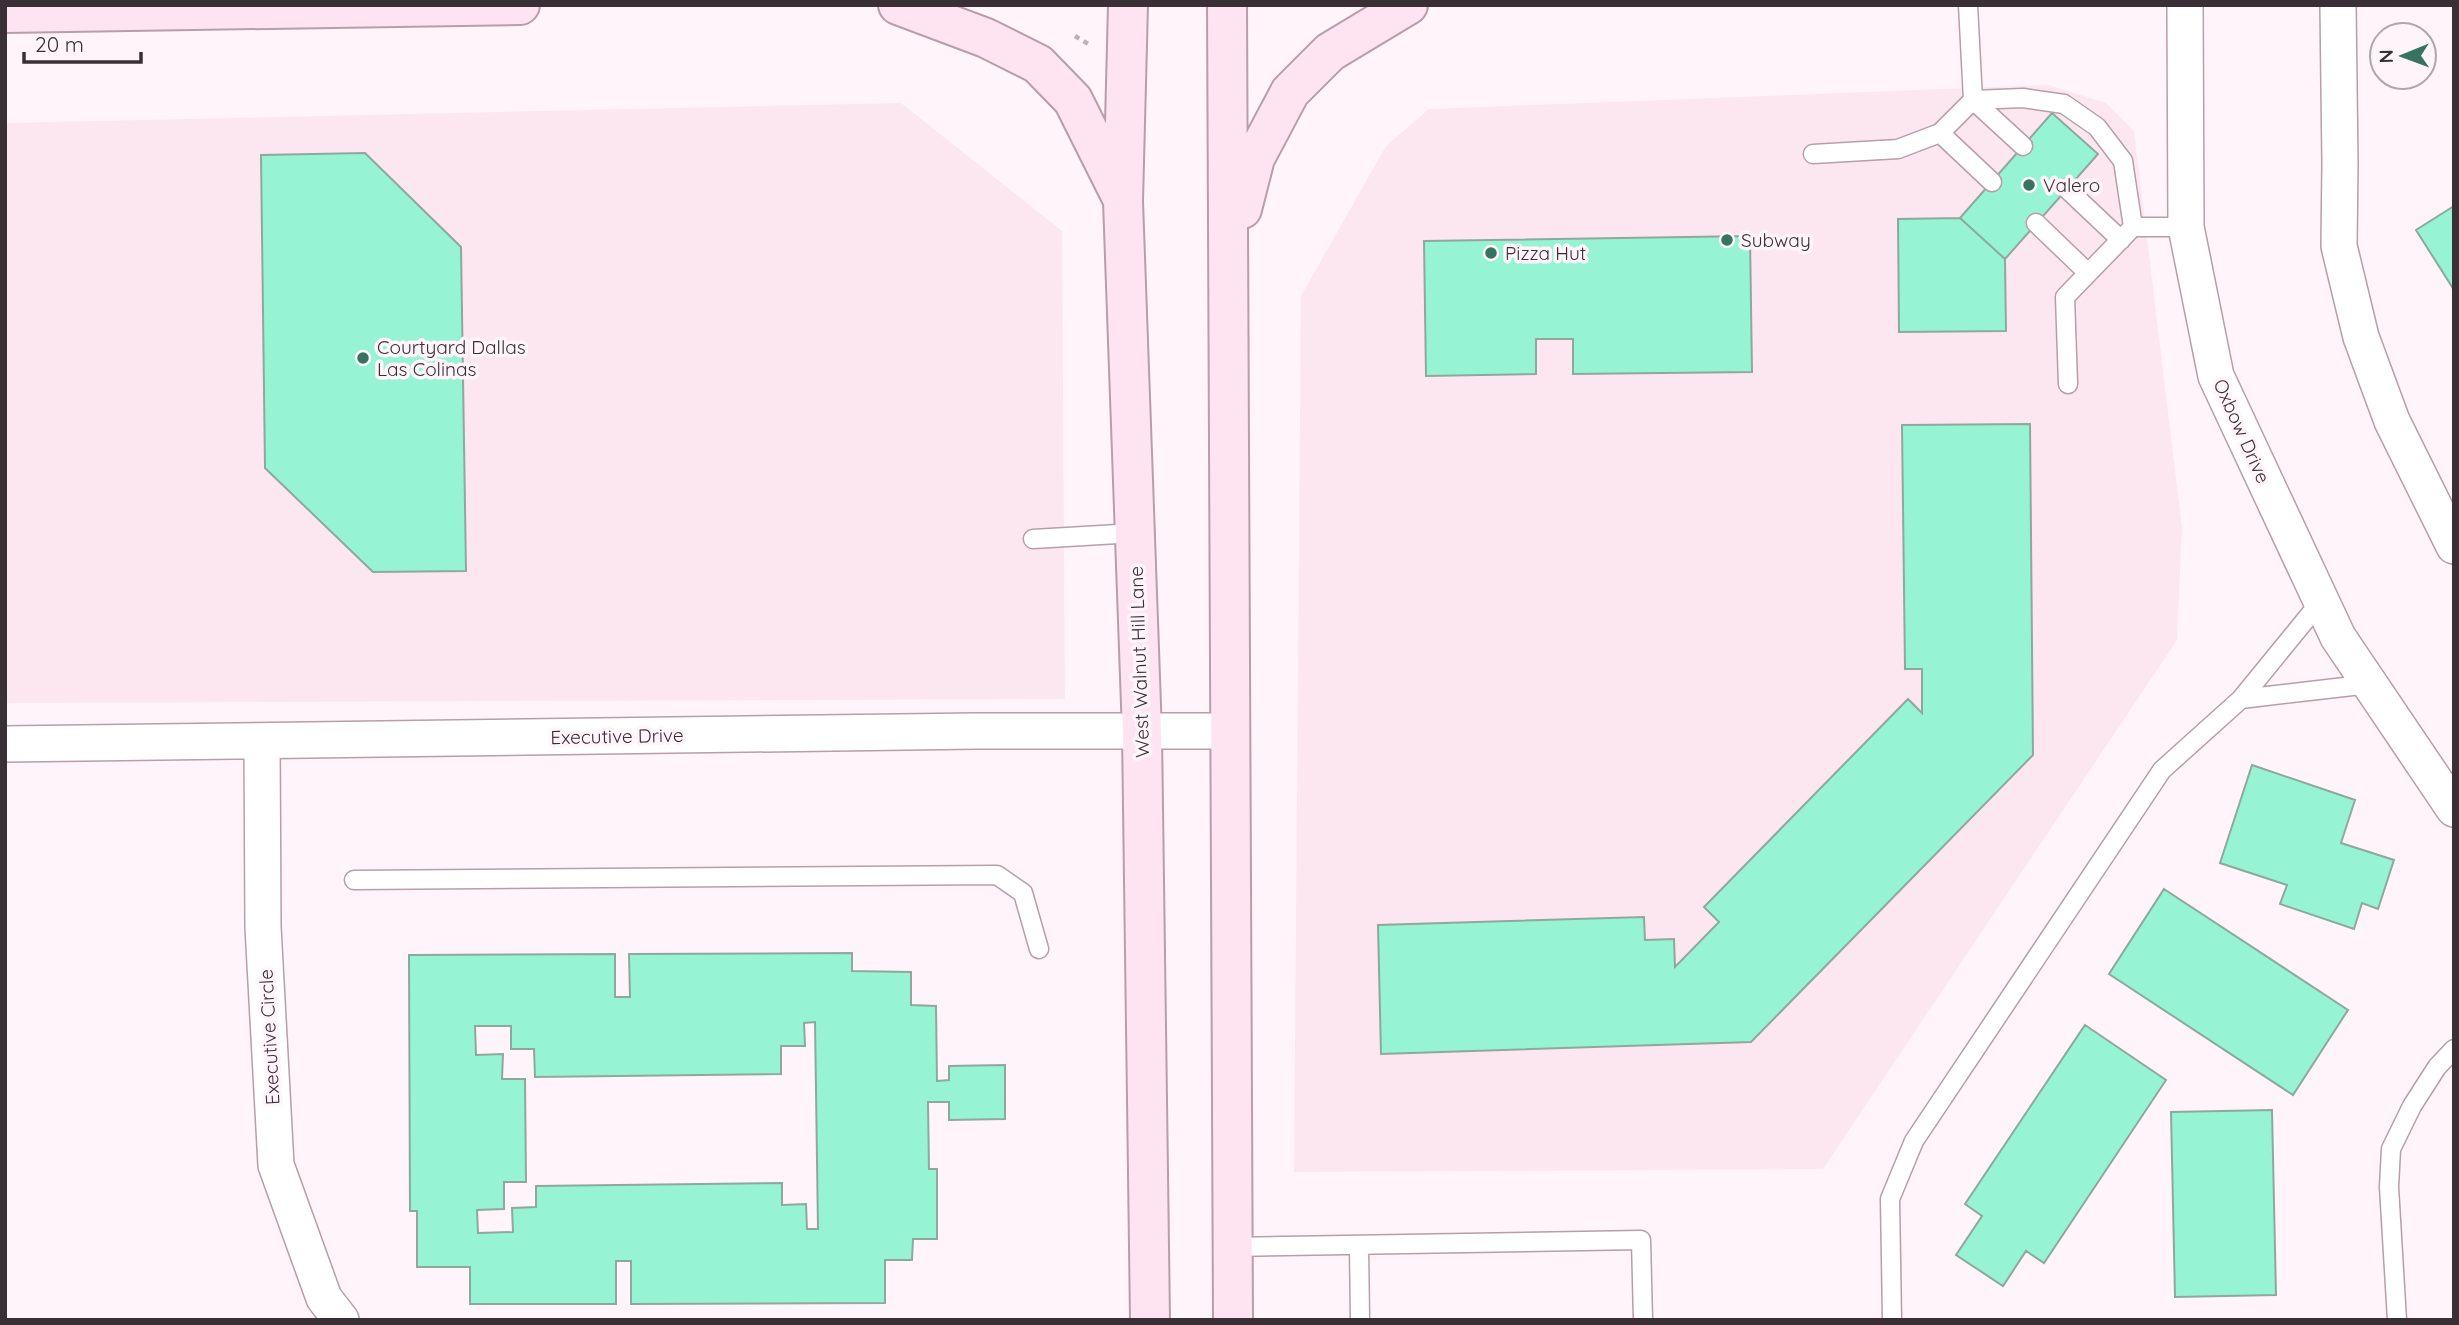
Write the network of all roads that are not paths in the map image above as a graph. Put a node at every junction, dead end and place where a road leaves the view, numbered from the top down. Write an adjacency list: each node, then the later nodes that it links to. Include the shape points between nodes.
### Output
1 (520, 5): 9 (main road)
2 (898, 5): 16 (main road, via 986,38 1038,64 1073,100)
3 (1128, 5): 16 (main road, West Walnut Hill Lane)
4 (1227, 5): 20 (main road)
5 (1408, 5): 20 (main road, via 1330,52 1290,92 1255,158)
6 (1968, 5): 10 (lane)
7 (2185, 5): 18 (street, Oxbow Drive)
8 (2338, 5): 25 (street, via 2339,246 2361,337 2392,421)
9 (5, 13)
10 (1973, 100): 11 (lane); 12 (lane); 19 (lane, via 2064,104 2097,127 2123,161)
11 (1940, 133): 13 (lane, via 1898,149); 14 (lane)
12 (2023, 146)
13 (1813, 154)
14 (1992, 182)
15 (2066, 188): 19 (lane)
16 (1123, 201): 23 (main road, West Walnut Hill Lane)
17 (2036, 223): 21 (lane)
18 (2186, 227): 19 (lane); 26 (street, Oxbow Drive, via 2216,376)
19 (2127, 234): 21 (lane)
20 (1227, 266): 29 (main road)
21 (2088, 273): 22 (lane, via 2065,296)
22 (2068, 384)
23 (1135, 533): 24 (lane); 30 (main road, West Walnut Hill Lane)
24 (1033, 539)
25 (2454, 545)
26 (2321, 601): 27 (street, Oxbow Drive, via 2338,637); 28 (lane)
27 (2370, 684): 28 (lane); 33 (street, Oxbow Drive)
28 (2241, 699): 44 (lane, via 2162,769 1914,1141 1890,1199)
29 (1229, 731): 30 (street, Executive Drive); 38 (main road)
30 (1142, 733): 31 (street, Executive Drive); 40 (main road, West Walnut Hill Lane)
31 (262, 741): 32 (street, Executive Drive); 39 (street, Executive Circle, via 263,927 276,1166 324,1298)
32 (5, 744)
33 (2454, 810)
34 (354, 880): 35 (lane, via 997,875 1023,893)
35 (1039, 949)
36 (2454, 1049): 45 (lane, via 2430,1077 2391,1149)
37 (1359, 1245): 38 (lane); 42 (lane); 43 (lane, via 1642,1240)
38 (1233, 1247): 41 (main road)
39 (341, 1320)
40 (1150, 1320)
41 (1233, 1320)
42 (1360, 1320)
43 (1643, 1320)
44 (1892, 1320)
45 (2397, 1320)

